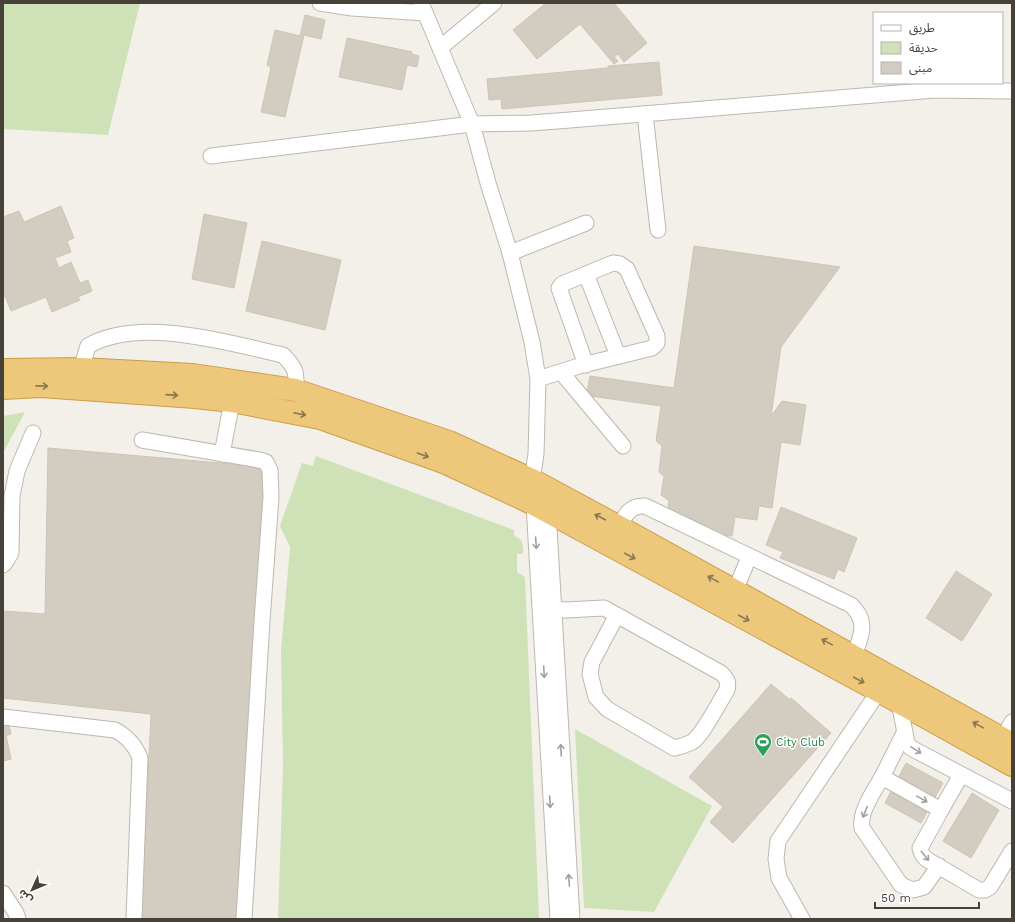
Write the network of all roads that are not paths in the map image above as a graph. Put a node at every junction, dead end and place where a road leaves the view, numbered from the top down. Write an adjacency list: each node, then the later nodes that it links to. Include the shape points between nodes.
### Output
1 (320, 3): 3 (street, via 352,8)
2 (494, 3): 4 (street)
3 (423, 8): 4 (street)
4 (440, 48): 7 (street)
5 (1012, 91): 6 (street, via 935,90)
6 (645, 114): 7 (street, via 531,123); 10 (street)
7 (472, 124): 8 (street); 11 (street)
8 (212, 156)
9 (586, 223): 11 (street)
10 (658, 230)
11 (510, 253): 18 (street, via 532,342)
12 (586, 274): 13 (street); 13 (street, via 613,263 627,269 657,336 657,343 652,348); 14 (street, via 562,284 559,288)
13 (618, 356): 14 (street)
14 (586, 364): 17 (street)
15 (81, 369): 16 (highway); 20 (highway, via 193,375); 20 (street, via 88,346 98,340 124,333 192,336 283,355 295,370)
16 (3, 370)
17 (561, 372): 18 (street); 24 (street)
18 (538, 379): 26 (street, via 536,454)
19 (3, 388): 21 (highway, one-way to 21, via 41,386)
20 (295, 390): 26 (highway, via 449,442)
21 (232, 401): 25 (street); 27 (highway, one-way to 27, via 320,418 446,463)
22 (33, 433): 30 (street, via 17,471 12,496 11,552)
23 (142, 440): 25 (street)
24 (623, 446)
25 (222, 454): 50 (street, via 260,460 266,462 270,470 271,497)
26 (532, 480): 28 (highway, one-way to 26)
27 (541, 507): 32 (street); 35 (highway, one-way to 35); 51 (street, one-way to 51, via 551,818)
28 (619, 527): 29 (street, via 629,510 645,506); 31 (highway, one-way to 28)
29 (749, 557): 31 (street); 34 (street, via 851,605 857,611 863,629)
30 (3, 565)
31 (735, 591): 34 (highway, one-way to 31)
32 (553, 609): 33 (street, via 604,608); 52 (street, one-way to 32)
33 (617, 615): 33 (street, via 727,678 727,690 700,735 693,742 674,748 607,709 596,697 590,674 592,662)
34 (854, 656): 39 (highway, one-way to 34)
35 (879, 691): 36 (highway); 53 (street, via 778,841 776,859 779,878)
36 (899, 702): 38 (street); 40 (highway)
37 (3, 717): 49 (street, via 115,730 123,734 137,749 140,758)
38 (904, 733): 41 (street, one-way to 41, via 911,748); 42 (street)
39 (1009, 735)
40 (1012, 766)
41 (961, 775): 43 (street); 44 (street)
42 (882, 777): 44 (street, one-way to 44); 46 (street, one-way to 46, via 864,812 862,828 902,885 913,890 924,887)
43 (1012, 801)
44 (941, 810): 46 (street, one-way to 46, via 920,848 926,859)
45 (1012, 851): 46 (street, via 990,887 985,890 979,890)
46 (939, 866)
47 (3, 893): 48 (street)
48 (18, 919)
49 (134, 919)
50 (244, 919)
51 (558, 919)
52 (572, 919)
53 (802, 919)

